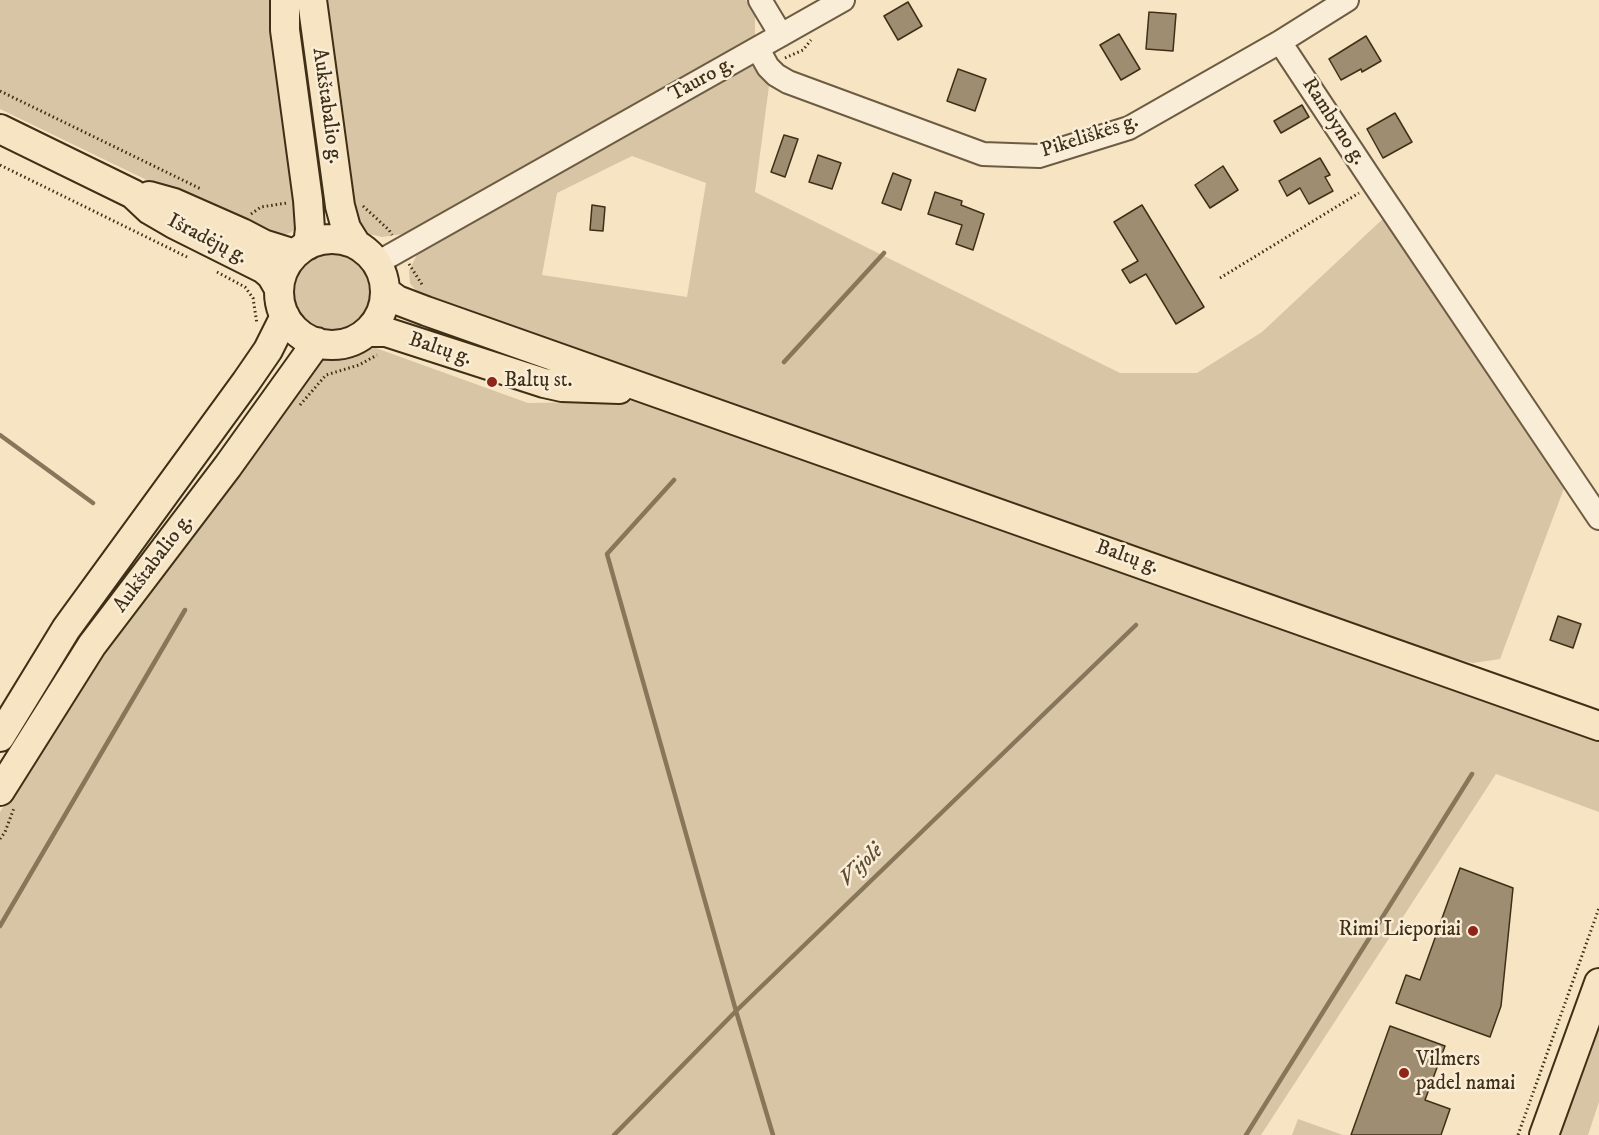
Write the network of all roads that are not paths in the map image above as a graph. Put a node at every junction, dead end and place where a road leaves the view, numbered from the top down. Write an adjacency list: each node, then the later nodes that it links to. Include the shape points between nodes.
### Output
1 (285, 0): 12 (main road, Aukštabalio g., via 285,30 310,229)
2 (312, 0): 11 (main road, Aukštabalio g., via 340,206 346,228)
3 (760, 0): 6 (street)
4 (843, 0): 6 (street, Tauro g.)
5 (1347, 0): 7 (street, Pikeliškės g.)
6 (781, 35): 8 (street, Tauro g.)
7 (1280, 42): 8 (street, Pikeliškės g., via 1130,128 1040,156 983,154 789,82 768,67); 20 (street, Rambyno g.)
8 (758, 49): 13 (street, Tauro g.)
9 (0, 129): 10 (main road, Išradėjų g.)
10 (133, 194): 12 (main road, Išradėjų g., via 174,203 263,244); 14 (main road, Išradėjų g., via 158,215 264,269)
11 (356, 244): 12 (main road, via 324,239); 13 (main road)
12 (301, 249): 14 (main road, via 281,274)
13 (377, 263): 15 (main road)
14 (279, 288): 16 (main road)
15 (385, 291): 18 (main road); 19 (main road, Baltų g., via 416,308)
16 (285, 316): 17 (main road, via 304,337); 22 (main road, Aukštabalio g., via 263,358 66,629)
17 (317, 342): 18 (main road); 23 (main road, Aukštabalio g., via 92,645)
18 (375, 342): 19 (main road, Baltų g., via 386,332 544,383)
19 (654, 392): 21 (main road, Baltų g.)
20 (1599, 518)
21 (1599, 726)
22 (0, 737)
23 (0, 791)
24 (1599, 983): 25 (main road)
25 (1544, 1135)

